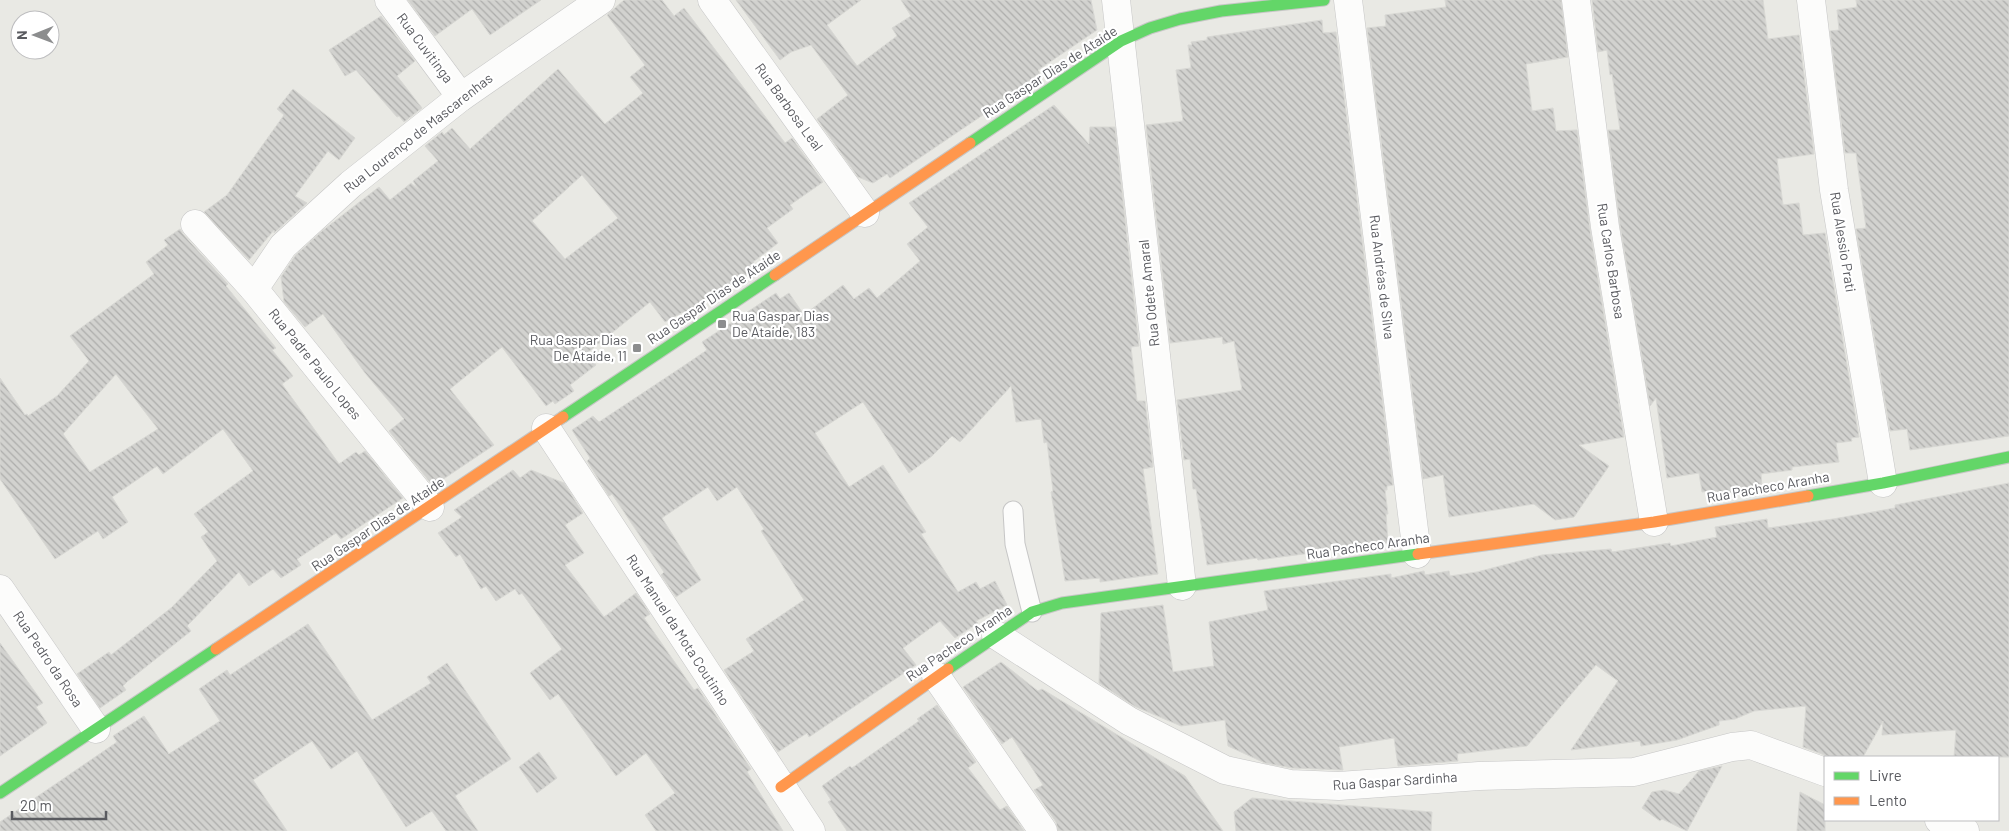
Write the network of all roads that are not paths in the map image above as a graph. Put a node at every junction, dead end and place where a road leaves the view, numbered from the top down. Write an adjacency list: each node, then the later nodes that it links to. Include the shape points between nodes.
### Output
1 (389, 0): 10 (street, Rua Cuvitinga)
2 (601, 0): 10 (street, Rua Lourenço de Mascarenhas)
3 (712, 0): 11 (street, Rua Barbosa Leal)
4 (1116, 0): 9 (street, Rua Odete Amaral)
5 (1324, 0): 9 (street, Rua Gaspar Dias de Ataíde, via 1196,16 1158,25)
6 (1348, 0): 20 (street, Rua Andréas de Silva)
7 (1576, 0): 19 (street, Rua Carlos Barbosa, via 1605,227)
8 (1811, 0): 16 (street, Rua Alessio Prati, via 1834,190)
9 (1121, 41): 11 (street, Rua Gaspar Dias de Ataíde); 21 (street, Rua Odete Amaral)
10 (461, 97): 13 (street, Rua Lourenço de Mascarenhas, via 351,184 283,246)
11 (865, 214): 14 (street, Rua Gaspar Dias de Ataíde)
12 (195, 224): 13 (street, Rua Padre Paulo Lopes)
13 (254, 289): 17 (street, Rua Padre Paulo Lopes)
14 (546, 428): 17 (street, Rua Gaspar Dias de Ataíde); 28 (street, Rua Manuel da Mota Coutinho)
15 (2009, 457): 16 (street, Rua Pacheco Aranha)
16 (1883, 483): 19 (street, Rua Pacheco Aranha)
17 (430, 508): 26 (street, Rua Gaspar Dias de Ataíde)
18 (1013, 511): 23 (lane, via 1015,544)
19 (1654, 522): 20 (street, Rua Pacheco Aranha)
20 (1417, 554): 21 (street, Rua Pacheco Aranha)
21 (1182, 586): 23 (street, Rua Pacheco Aranha, via 1062,603)
22 (0, 589): 26 (street, Rua Pedro da Rosa)
23 (1032, 612): 24 (street, Rua Pacheco Aranha)
24 (996, 635): 25 (street, Rua Pacheco Aranha); 27 (street, Rua Gaspar Sardinha, via 1128,722 1225,770 1290,784 1339,786 1478,776 1634,772 1751,744)
25 (936, 676): 28 (street, Rua Pacheco Aranha); 32 (street)
26 (96, 729): 29 (street, Rua Gaspar Dias de Ataíde)
27 (1824, 772)
28 (781, 787): 31 (street, Rua Manuel da Mota Coutinho)
29 (0, 793)
30 (1941, 821): 33 (street)
31 (811, 831)
32 (1043, 831)
33 (1965, 831)

